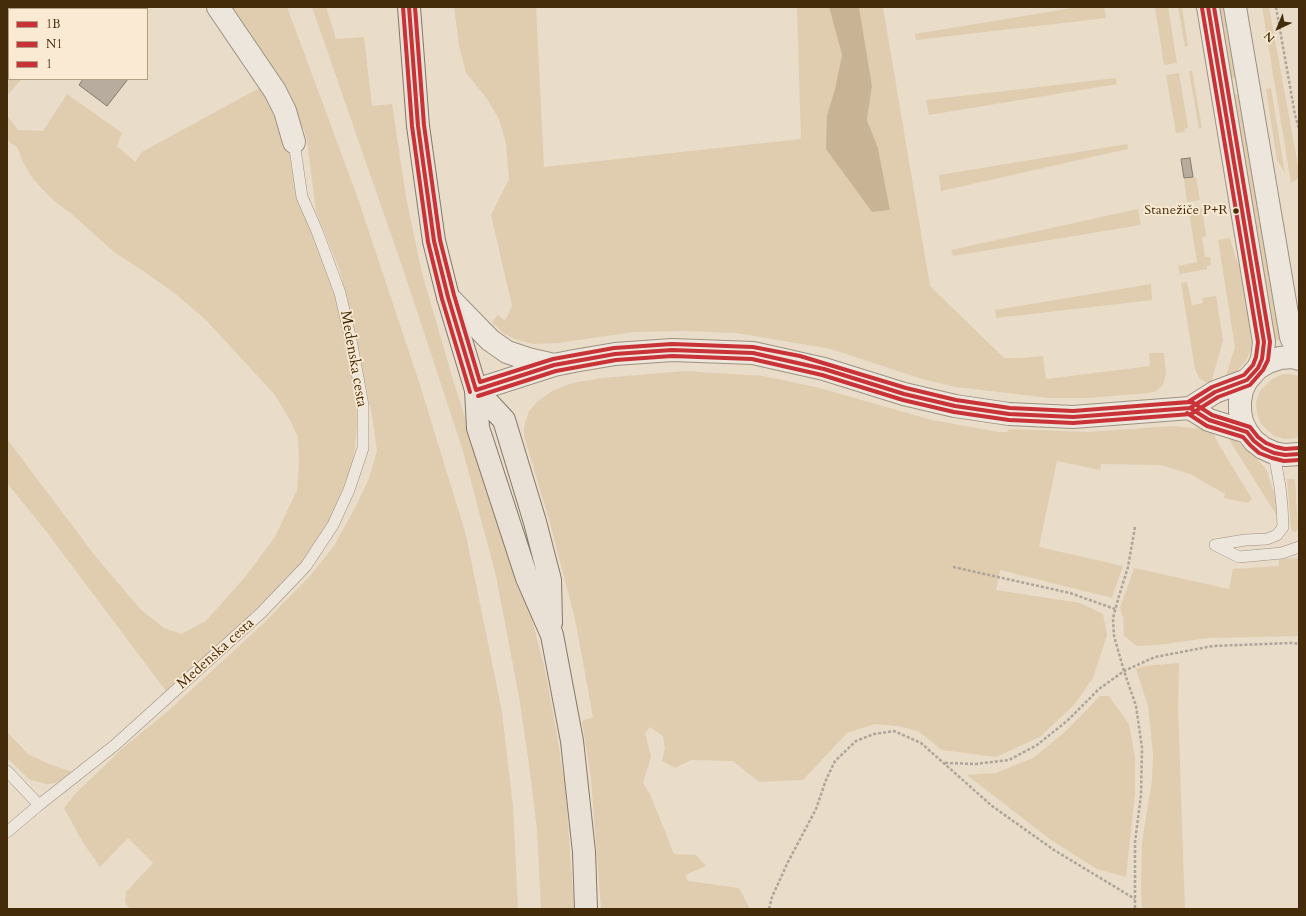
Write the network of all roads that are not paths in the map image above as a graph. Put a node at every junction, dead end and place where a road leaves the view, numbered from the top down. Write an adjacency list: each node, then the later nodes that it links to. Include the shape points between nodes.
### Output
1 (218, 7): 5 (street, Medenska cesta, via 275,91 285,111)
2 (409, 7): 6 (main road, via 418,126 434,242)
3 (1208, 7): 10 (street, via 1264,342 1262,359)
4 (1235, 7): 7 (street, via 1291,337)
5 (294, 142): 18 (lane, Medenska cesta, via 302,196 340,293 363,405 363,448 349,490 333,525 306,566 261,614 115,745)
6 (448, 297): 9 (street, via 490,340 507,352); 11 (main road)
7 (1299, 353)
8 (1299, 359): 10 (street, via 1280,358 1268,362)
9 (554, 365): 11 (street); 12 (street, via 615,354 672,350 753,353 824,369 904,394 955,406 1009,414 1073,417)
10 (1252, 374): 12 (street, via 1215,392); 13 (street, via 1242,390 1240,401 1242,422)
11 (476, 390): 20 (main road, via 478,428 527,578 552,635 572,741 584,852)
12 (1190, 408): 13 (street, via 1216,422)
13 (1247, 432): 14 (street, via 1254,441)
14 (1274, 453): 15 (street); 16 (lane, via 1283,527 1277,535 1267,539 1215,545 1239,557 1282,553)
15 (1299, 454)
16 (1299, 547)
17 (7, 771): 18 (lane)
18 (39, 805): 19 (lane, Medenska cesta)
19 (7, 832)
20 (586, 909)

